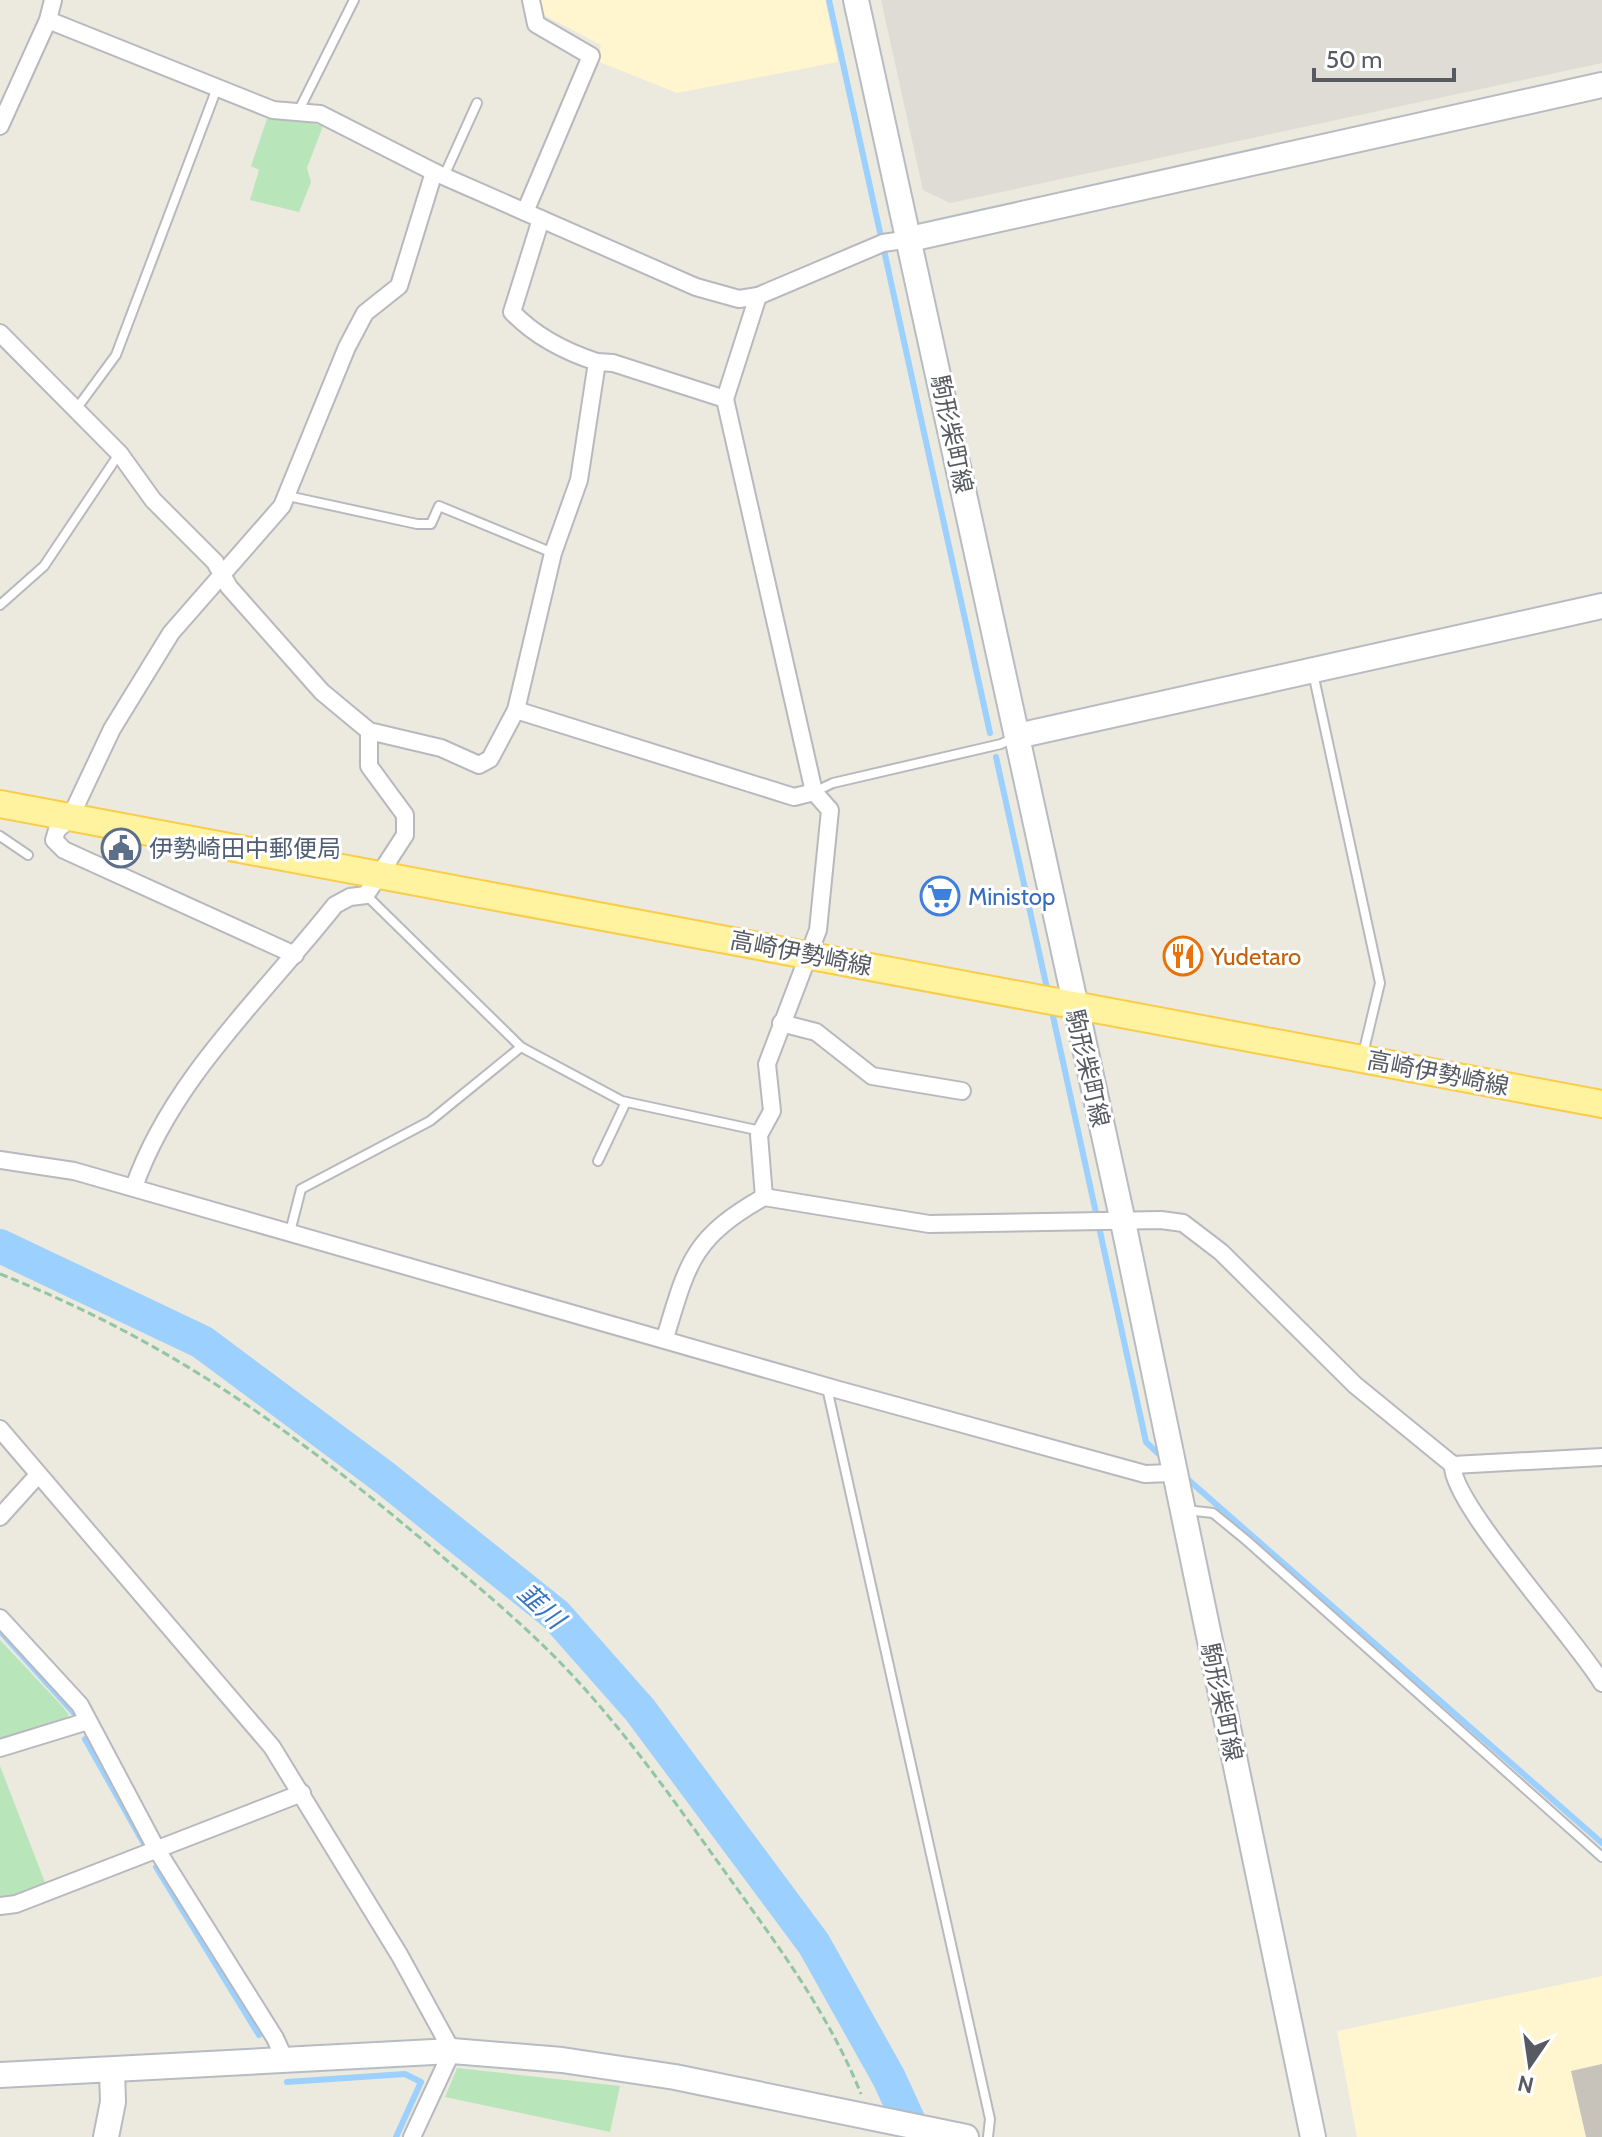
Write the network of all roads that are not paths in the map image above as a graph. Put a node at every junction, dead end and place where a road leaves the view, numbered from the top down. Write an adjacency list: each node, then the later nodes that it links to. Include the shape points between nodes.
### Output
1 (53, 0): 5 (street)
2 (354, 0): 9 (lane)
3 (531, 0): 12 (street, via 536,24 591,56)
4 (856, 0): 14 (street, 駒形柴町線)
5 (48, 20): 7 (street); 10 (street)
6 (1602, 85): 14 (street)
7 (217, 87): 9 (street, via 273,110); 19 (lane, via 116,355)
8 (477, 103): 11 (lane)
9 (298, 112): 11 (street, via 320,114)
10 (0, 126)
11 (439, 174): 12 (street); 21 (street, via 399,286 365,313 347,347)
12 (525, 212): 13 (street)
13 (541, 219): 15 (street, via 696,287 739,299); 17 (street, via 512,312 525,327)
14 (910, 239): 15 (street, via 883,243); 29 (street, 駒形柴町線)
15 (758, 296): 18 (street)
16 (0, 333): 19 (street)
17 (597, 362): 18 (street); 22 (street, via 579,480)
18 (725, 399): 30 (street)
19 (77, 408): 20 (street)
20 (120, 454): 23 (street, via 153,500); 24 (lane, via 44,566)
21 (288, 496): 22 (lane, via 417,524 431,524 439,506); 23 (street)
22 (553, 553): 27 (street)
23 (222, 572): 28 (street, via 229,587 322,692); 32 (street, via 171,633 112,729)
24 (0, 605)
25 (1602, 606): 26 (street)
26 (1312, 671): 29 (street); 41 (lane, via 1380,983)
27 (516, 710): 28 (street, via 490,759 479,765 441,748); 30 (street, via 794,797)
28 (369, 731): 35 (street, via 369,766 405,815 405,835)
29 (1017, 736): 30 (lane); 38 (street, 駒形柴町線)
30 (814, 792): 36 (street, via 830,810 818,930)
31 (0, 804): 32 (main road, 高崎伊勢崎線)
32 (70, 818): 35 (main road, 高崎伊勢崎線); 37 (street, via 54,840 64,850)
33 (0, 836): 34 (lane)
34 (28, 855)
35 (374, 884): 36 (main road, 高崎伊勢崎線); 37 (street, via 335,905); 40 (lane)
36 (810, 954): 38 (main road, 高崎伊勢崎線); 39 (street)
37 (295, 955): 48 (street, via 195,1075 165,1121)
38 (1073, 1004): 41 (main road, 高崎伊勢崎線); 50 (street, 駒形柴町線)
39 (781, 1023): 42 (street, via 816,1032 872,1076); 45 (street, via 767,1064 772,1111)
40 (521, 1047): 43 (lane); 51 (lane, via 430,1121 301,1189)
41 (1362, 1059): 44 (main road, 高崎伊勢崎線)
42 (962, 1091)
43 (626, 1102): 45 (lane); 47 (lane)
44 (1602, 1104)
45 (761, 1131): 49 (street)
46 (0, 1160): 48 (street, via 45,1164)
47 (598, 1161)
48 (134, 1187): 51 (street)
49 (764, 1197): 50 (street, via 929,1224); 52 (street, via 714,1230 686,1267)
50 (1123, 1222): 56 (street, via 1183,1223 1221,1252 1355,1385); 57 (street, 駒形柴町線)
51 (290, 1232): 52 (street)
52 (665, 1338): 53 (street)
53 (827, 1387): 57 (street, via 1145,1474); 76 (lane, via 990,2119)
54 (0, 1429): 58 (street)
55 (1602, 1457): 56 (street)
56 (1453, 1465): 62 (street, via 1452,1476 1471,1510 1586,1655)
57 (1173, 1473): 59 (street, 駒形柴町線)
58 (37, 1476): 60 (street); 65 (street, via 207,1668)
59 (1181, 1509): 67 (lane, via 1213,1513 1246,1540); 77 (street, 駒形柴町線)
60 (0, 1517)
61 (0, 1618): 63 (street, via 72,1693)
62 (1602, 1683)
63 (88, 1721): 64 (street); 66 (street)
64 (0, 1748)
65 (302, 1793): 66 (street); 69 (street)
66 (157, 1850): 68 (street); 70 (street)
67 (1602, 1857)
68 (0, 1906)
69 (452, 2051): 70 (street); 73 (street, via 647,2072); 75 (street)
70 (285, 2060): 71 (street)
71 (112, 2071): 72 (street); 74 (street)
72 (0, 2075)
73 (956, 2135)
74 (106, 2137)
75 (412, 2137)
76 (988, 2137)
77 (1313, 2137)

